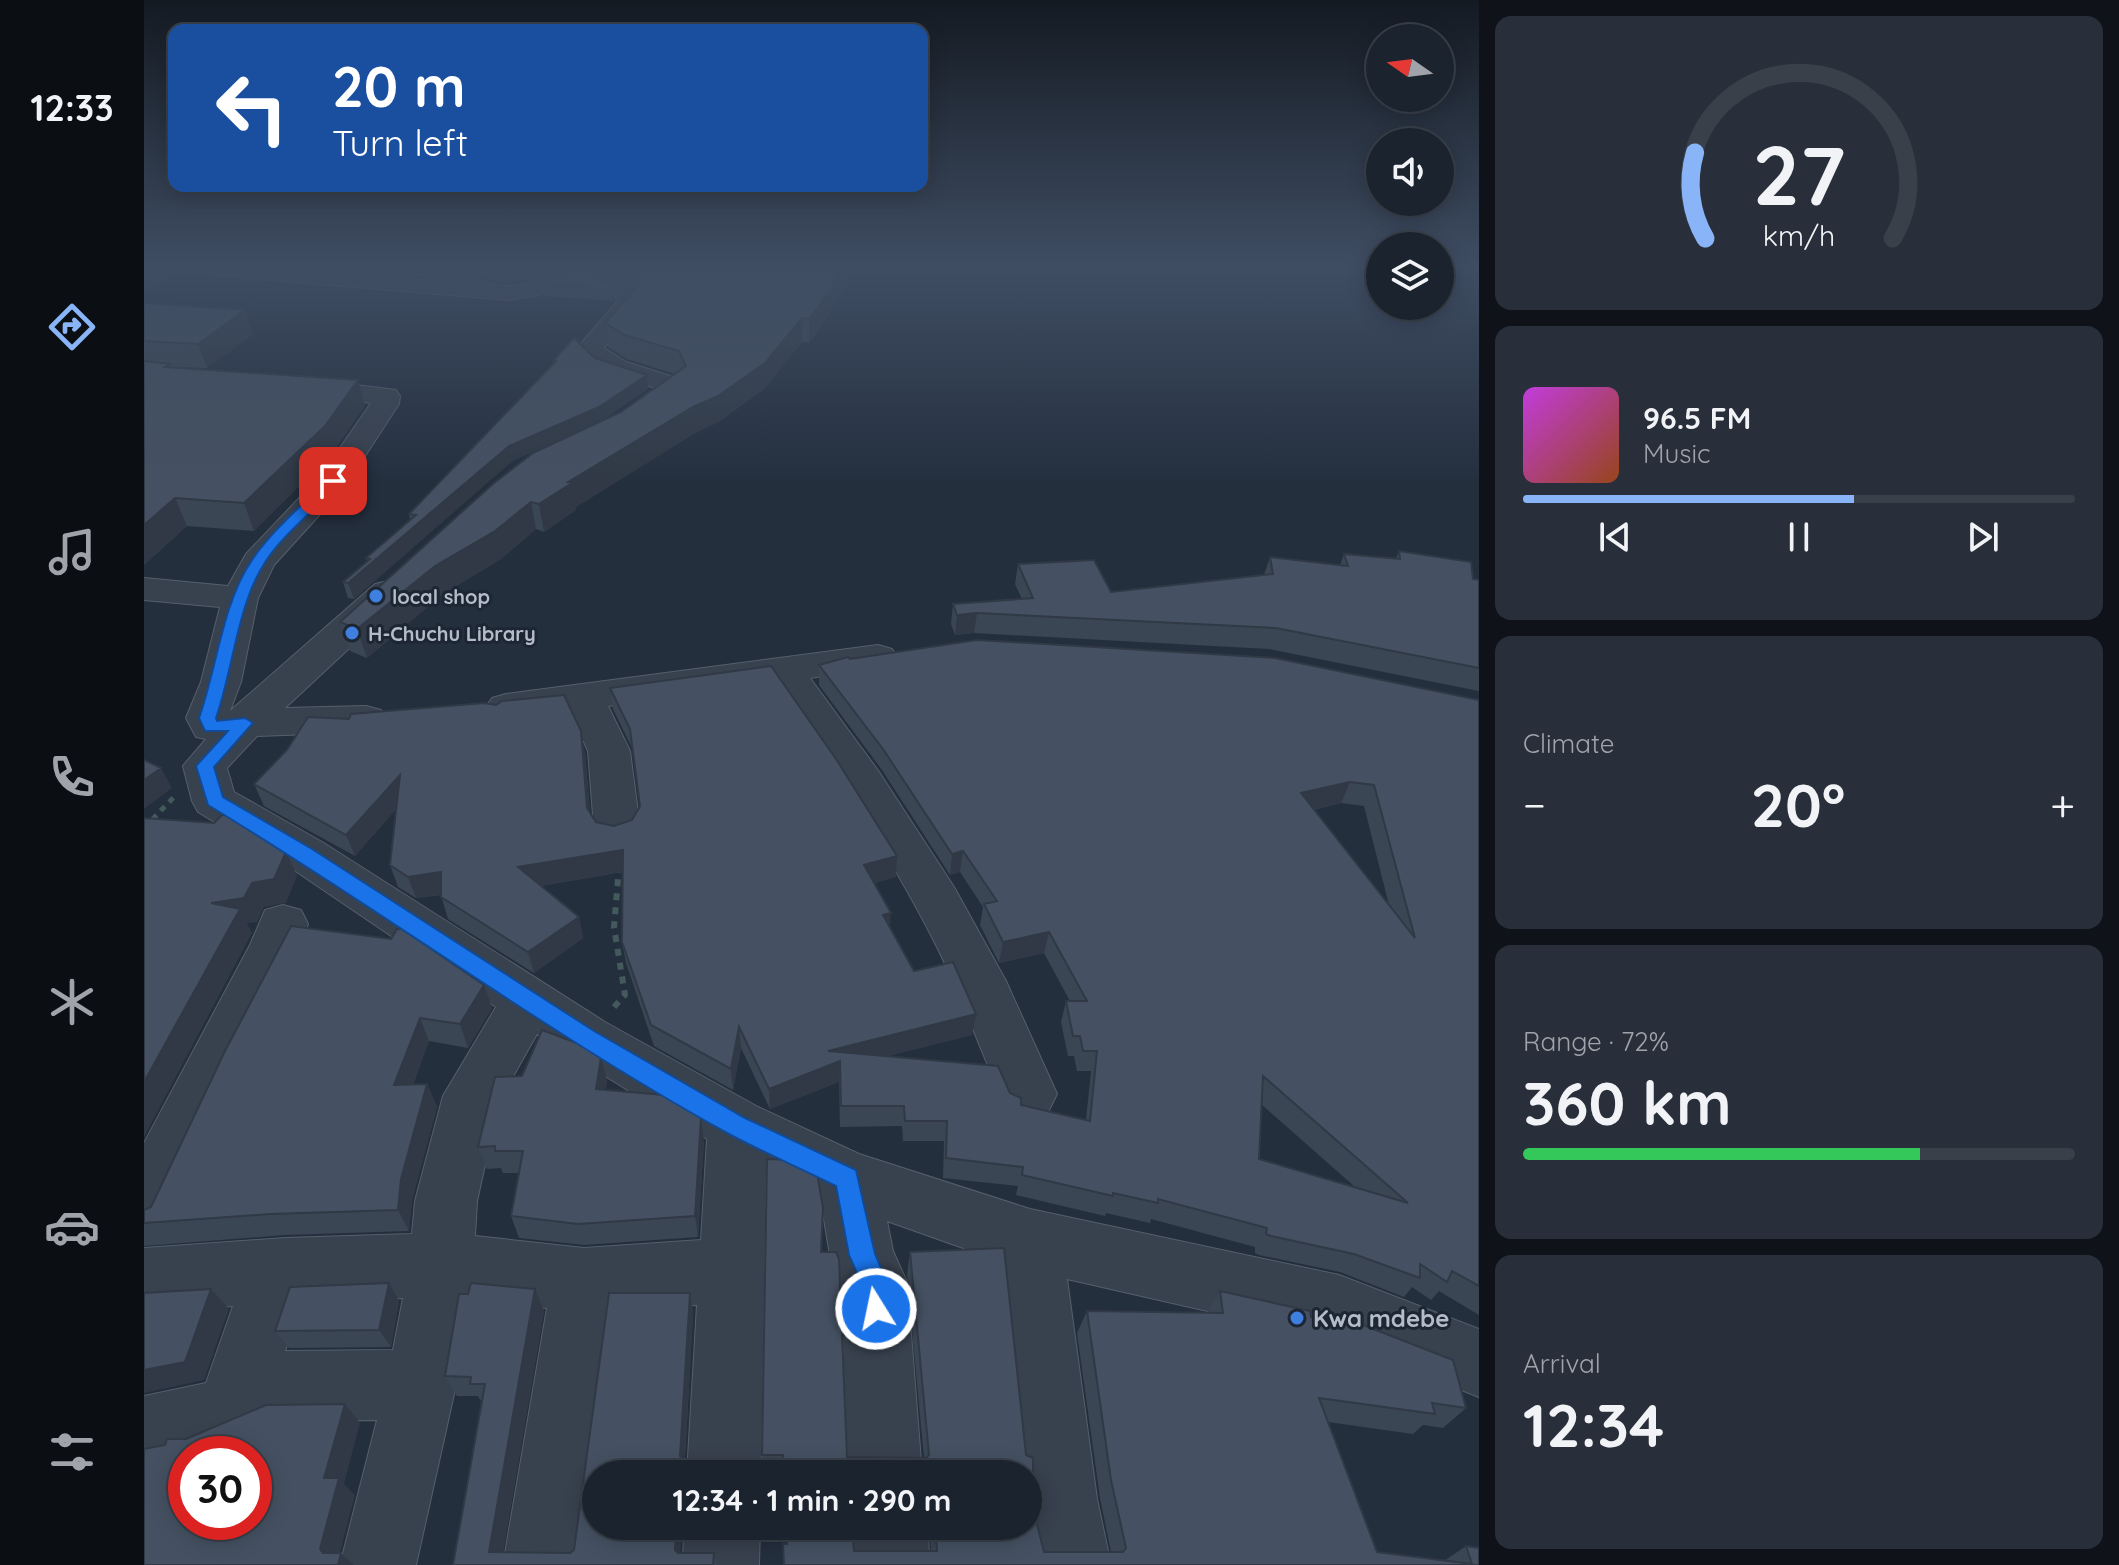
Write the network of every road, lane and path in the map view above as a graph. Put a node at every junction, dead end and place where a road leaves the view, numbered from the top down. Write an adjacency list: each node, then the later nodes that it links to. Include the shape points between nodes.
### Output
1 (598, 339): 3 (street, via 590,348 605,364 663,381 672,389)
2 (267, 383): 6 (street, via 386,396 333,481 258,561)
3 (612, 430)
4 (407, 575): 12 (street)
5 (144, 589): 6 (street)
6 (240, 598): 12 (street, via 207,718 211,727)
7 (926, 651): 8 (street)
8 (783, 670): 9 (street); 17 (street, via 894,828 932,892 980,982)
9 (584, 698): 10 (street); 13 (street, via 609,751)
10 (461, 711)
11 (402, 715): 12 (street)
12 (245, 723): 15 (street, via 205,766 214,801)
13 (617, 828): 16 (path, via 614,927 625,995)
14 (283, 924): 20 (street)
15 (529, 999): 16 (street); 22 (street, via 472,1096 446,1201)
16 (586, 1038): 18 (street)
17 (1028, 1094)
18 (737, 1126): 19 (street); 24 (street)
19 (848, 1179): 21 (street); 32 (street, via 862,1255 874,1282)
20 (144, 1206)
21 (1030, 1240): 27 (street, via 1339,1308); 39 (street, via 1060,1499)
22 (442, 1265): 23 (street); 26 (street); 28 (street)
23 (278, 1271): 25 (street); 29 (street)
24 (730, 1271): 26 (street); 31 (street)
25 (144, 1280)
26 (584, 1280): 36 (street)
27 (1479, 1363)
28 (421, 1385): 29 (street, via 281,1386); 35 (street)
29 (233, 1406): 30 (street, via 198,1422)
30 (144, 1432)
31 (724, 1460)
32 (884, 1460)
33 (722, 1540): 37 (street)
34 (890, 1540): 38 (street)
35 (378, 1565)
36 (541, 1565)
37 (721, 1565)
38 (892, 1565)
39 (1073, 1565)

